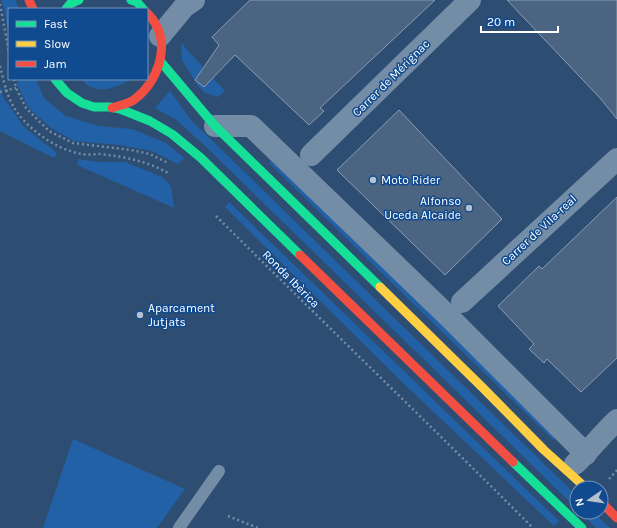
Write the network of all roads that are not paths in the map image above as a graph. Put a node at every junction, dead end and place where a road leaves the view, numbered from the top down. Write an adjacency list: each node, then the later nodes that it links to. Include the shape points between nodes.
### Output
1 (79, 0): 5 (street)
2 (131, 0): 6 (street)
3 (194, 0): 8 (street, via 184,7)
4 (470, 0): 13 (street, Carrer de Mérignac)
5 (67, 8)
6 (142, 8)
7 (148, 14): 8 (street, Ronda Ibèrica)
8 (160, 36): 9 (street, Ronda Ibèrica)
9 (161, 62): 11 (street, Ronda Ibèrica, via 152,83 135,99); 12 (street)
10 (56, 80): 11 (street, Ronda Ibèrica, via 60,88 75,100 93,107)
11 (112, 108): 24 (street, Ronda Ibèrica, via 149,120 179,137 205,160)
12 (215, 126): 17 (street, via 251,126 447,315); 19 (street)
13 (311, 156)
14 (617, 158): 15 (street, Carrer de Vila-real)
15 (462, 302)
16 (617, 420): 17 (street)
17 (586, 454): 19 (street)
18 (219, 471): 23 (lane)
19 (567, 472): 20 (street)
20 (576, 480)
21 (609, 510): 22 (street)
22 (617, 518)
23 (179, 528)
24 (582, 528)

